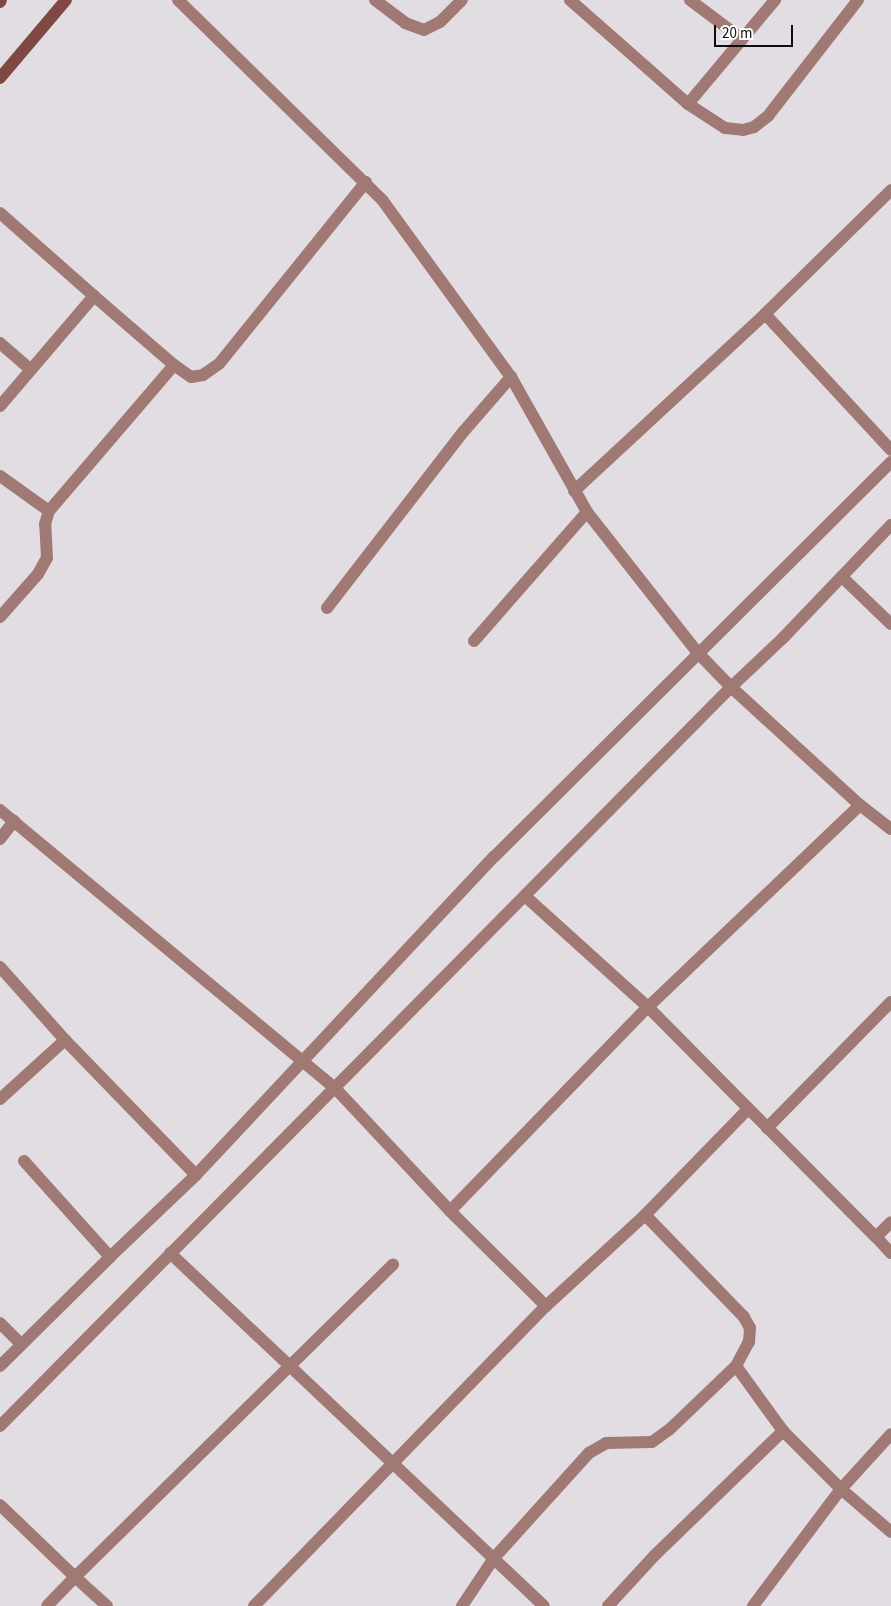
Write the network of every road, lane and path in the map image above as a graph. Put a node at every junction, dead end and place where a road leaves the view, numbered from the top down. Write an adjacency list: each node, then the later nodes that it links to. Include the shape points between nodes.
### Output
1 (66, 0): 10 (main road)
2 (178, 0): 12 (street)
3 (375, 0): 4 (street, via 405,23 424,30 440,22)
4 (462, 0)
5 (570, 0): 11 (street)
6 (690, 0): 9 (street)
7 (775, 0): 9 (street)
8 (858, 0): 11 (street, via 768,116 754,127 743,130 725,128)
9 (742, 39): 11 (street)
10 (0, 78)
11 (688, 104)
12 (366, 182): 18 (street, via 218,364 203,376 191,377); 20 (street)
13 (891, 190): 16 (street)
14 (0, 213): 15 (street)
15 (94, 296): 18 (street); 19 (street)
16 (765, 314): 22 (street); 25 (street)
17 (0, 343): 19 (street)
18 (174, 365): 26 (street)
19 (30, 369): 21 (street)
20 (511, 377): 25 (street); 30 (street, via 464,431)
21 (0, 406)
22 (891, 450)
23 (891, 462): 34 (street)
24 (0, 476): 26 (street)
25 (574, 491): 27 (street)
26 (49, 511): 31 (street, via 45,524 47,558 38,574)
27 (586, 512): 33 (street); 34 (street)
28 (891, 525): 29 (street)
29 (842, 577): 32 (street); 35 (street, via 782,640)
30 (327, 608)
31 (0, 618)
32 (891, 624)
33 (474, 640)
34 (698, 653): 35 (street); 46 (street, via 495,856)
35 (731, 687): 36 (street); 41 (street)
36 (860, 804): 39 (street); 44 (street)
37 (0, 810): 38 (street)
38 (14, 821): 40 (street); 46 (street)
39 (891, 829)
40 (0, 838)
41 (525, 896): 44 (street); 47 (street)
42 (0, 967): 45 (street)
43 (891, 1002): 50 (street)
44 (648, 1006): 49 (street); 53 (street)
45 (64, 1040): 48 (street); 52 (street)
46 (304, 1060): 47 (street); 52 (street)
47 (335, 1088): 53 (street); 57 (street)
48 (0, 1099)
49 (748, 1110): 50 (street); 54 (street)
50 (767, 1128): 56 (street)
51 (24, 1161): 59 (street)
52 (196, 1175): 59 (street)
53 (450, 1211): 61 (street)
54 (645, 1214): 61 (street); 66 (street, via 744,1317 750,1328 749,1342)
55 (891, 1222): 56 (street)
56 (876, 1237): 58 (street)
57 (170, 1253): 65 (street); 67 (street)
58 (891, 1253)
59 (110, 1256): 63 (street)
60 (393, 1264): 65 (street)
61 (546, 1306): 70 (street)
62 (0, 1323): 63 (street)
63 (21, 1344): 64 (street)
64 (0, 1366)
65 (289, 1366): 70 (street); 75 (street)
66 (736, 1366): 68 (street); 74 (street, via 652,1442 606,1443 589,1453)
67 (0, 1426)
68 (783, 1430): 71 (street); 81 (street, via 654,1556)
69 (891, 1434): 71 (street)
70 (394, 1462): 74 (street); 78 (street)
71 (841, 1490): 73 (street); 82 (street)
72 (0, 1505): 75 (street)
73 (891, 1532)
74 (494, 1558): 79 (street); 80 (street)
75 (75, 1577): 76 (street); 77 (street)
76 (47, 1606)
77 (107, 1606)
78 (254, 1606)
79 (462, 1606)
80 (544, 1606)
81 (608, 1606)
82 (753, 1606)

